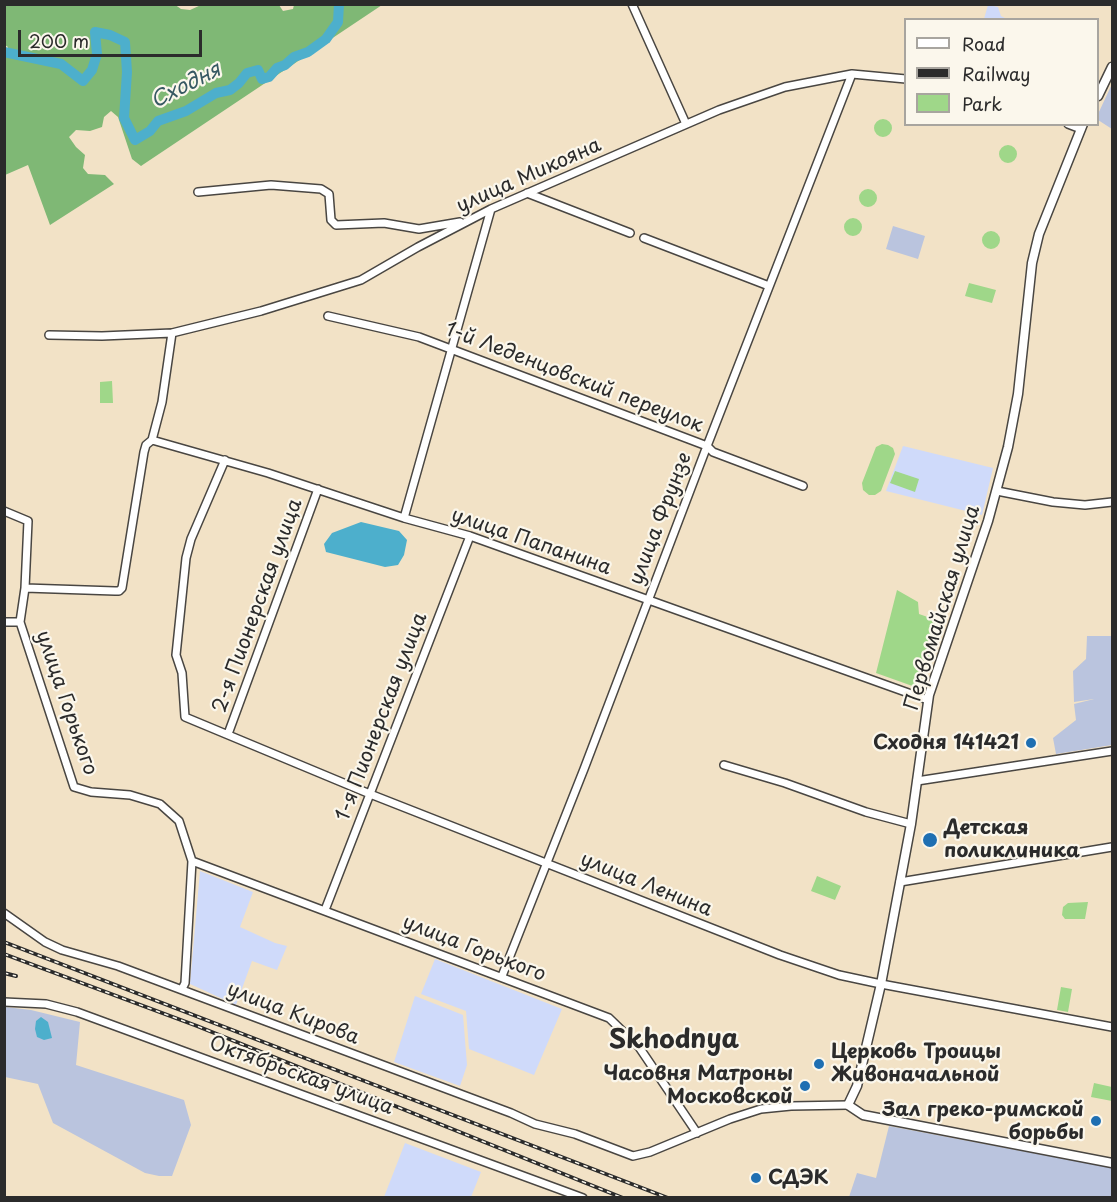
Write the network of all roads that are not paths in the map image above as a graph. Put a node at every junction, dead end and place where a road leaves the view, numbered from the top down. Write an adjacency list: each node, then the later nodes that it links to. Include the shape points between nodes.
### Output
1 (632, 4): 6 (street)
2 (1113, 67): 5 (main road)
3 (852, 74): 4 (street, улица Микояна); 6 (street, улица Микояна, via 785,87); 14 (street, улица Фрунзе)
4 (904, 79)
5 (1099, 94)
6 (686, 124): 9 (street, улица Микояна)
7 (1082, 127): 24 (main road, Первомайская улица, via 1039,234 1032,263 1015,411)
8 (198, 192): 11 (street, via 271,185 321,189 329,194 331,220 336,225 384,223 419,229)
9 (527, 193): 10 (street, улица Микояна); 12 (street)
10 (491, 209): 11 (street, улица Микояна); 18 (street)
11 (465, 221): 16 (street, улица Микояна, via 361,279 261,311)
12 (630, 233)
13 (644, 238): 14 (street)
14 (769, 286): 20 (street, улица Фрунзе)
15 (328, 316): 18 (street, 1-й Леденцовский переулок, via 419,337)
16 (172, 333): 17 (street, улица Микояна); 19 (street)
17 (49, 335)
18 (453, 350): 20 (street, 1-й Леденцовский переулок); 27 (street)
19 (152, 440): 21 (street, улица Папанина); 29 (street, via 144,452 119,591)
20 (707, 446): 22 (street, 1-й Леденцовский переулок, via 713,452); 30 (street, улица Фрунзе)
21 (225, 460): 23 (street, улица Папанина); 34 (street, улица Ленина, via 186,558 176,655 183,673 185,717)
22 (803, 486)
23 (318, 489): 27 (street, улица Папанина); 34 (street, 2-я Пионерская улица)
24 (997, 490): 25 (street, via 1053,502); 33 (main road, Первомайская улица)
25 (1113, 502)
26 (4, 511): 29 (street, улица Горького, via 28,521)
27 (404, 518): 28 (street, улица Папанина)
28 (470, 536): 30 (street, улица Папанина); 38 (street, 1-я Пионерская улица)
29 (25, 588): 32 (street, улица Горького)
30 (648, 599): 33 (street, улица Папанина); 42 (street, улица Фрунзе)
31 (4, 622): 32 (street, улица Горького)
32 (20, 622): 41 (street, улица Горького, via 74,787 130,795 160,804 179,821)
33 (928, 700): 37 (main road, Первомайская улица)
34 (228, 734): 38 (street, улица Ленина)
35 (1113, 751): 37 (street)
36 (724, 765): 39 (street)
37 (917, 781): 39 (main road, Первомайская улица)
38 (370, 794): 42 (street, улица Ленина); 44 (street, 1-я Пионерская улица)
39 (911, 824): 43 (main road, Первомайская улица)
40 (1113, 847): 43 (street)
41 (192, 861): 44 (street, улица Горького); 48 (street, улица Горького)
42 (546, 863): 46 (street, улица Фрунзе); 47 (street, улица Ленина, via 780,956)
43 (900, 882): 47 (main road, Первомайская улица)
44 (325, 910): 46 (street, улица Горького)
45 (4, 913): 48 (street, улица Кирова, via 62,950)
46 (502, 976): 52 (street, улица Горького, via 609,1018 639,1047)
47 (881, 984): 50 (street, улица Ленина); 51 (main road, Первомайская улица)
48 (182, 989): 52 (street, улица Кирова, via 535,1124 633,1156)
49 (4, 1002): 54 (street, Октябрьская улица, via 46,1004 77,1012)
50 (1113, 1027)
51 (849, 1105): 52 (street, улица Кирова, via 761,1109); 53 (main road, via 863,1115)
52 (697, 1133)
53 (1113, 1163)
54 (583, 1197)

